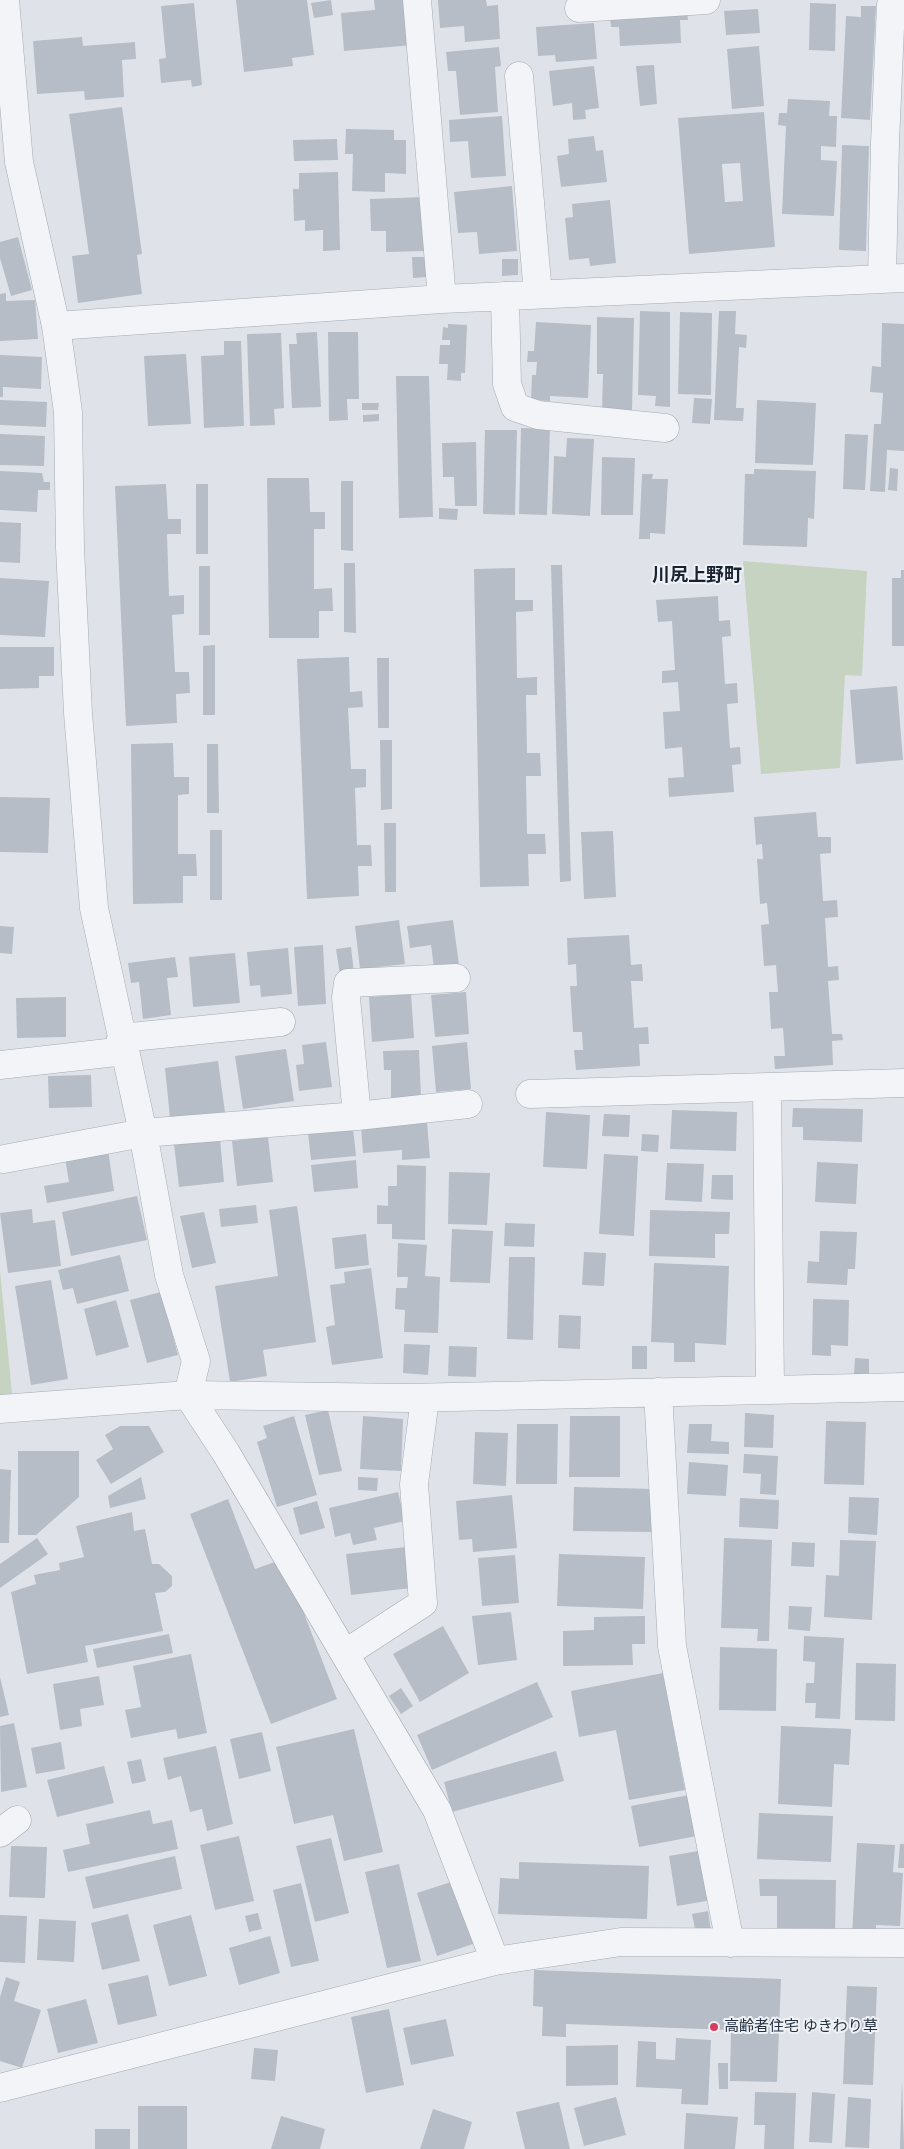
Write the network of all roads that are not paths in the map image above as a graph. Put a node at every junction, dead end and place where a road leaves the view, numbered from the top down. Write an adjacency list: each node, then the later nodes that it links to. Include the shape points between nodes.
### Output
1 (5, 0): 11 (street, via 19,162)
2 (418, 0): 10 (street)
3 (706, 0): 5 (street)
4 (894, 0): 7 (street, via 891,5 885,133)
5 (579, 8)
6 (519, 76): 8 (street)
7 (893, 278): 8 (street)
8 (538, 294): 9 (street)
9 (505, 296): 10 (street); 12 (street, via 507,384 515,406 538,414)
10 (442, 299): 11 (street)
11 (56, 326): 15 (street, via 68,412 70,548 78,713 94,908)
12 (666, 428)
13 (456, 978): 21 (street, via 348,984 346,998)
14 (281, 1022): 15 (street)
15 (123, 1044): 16 (street); 22 (street)
16 (0, 1065)
17 (904, 1083): 18 (street)
18 (767, 1088): 19 (street); 25 (street)
19 (530, 1094)
20 (468, 1104): 21 (street)
21 (357, 1116): 22 (street)
22 (143, 1133): 23 (street); 27 (street, via 169,1275 196,1361)
23 (4, 1159)
24 (904, 1386): 25 (street)
25 (770, 1390): 26 (street)
26 (658, 1392): 28 (street); 31 (street, via 672,1646)
27 (188, 1395): 28 (street); 29 (street); 30 (street)
28 (425, 1398): 30 (street, via 414,1484 423,1603)
29 (0, 1409)
30 (346, 1653): 33 (street, via 437,1810)
31 (730, 1943): 32 (street); 33 (street, via 621,1942)
32 (904, 1943)
33 (495, 1961): 34 (street)
34 (0, 2088)

